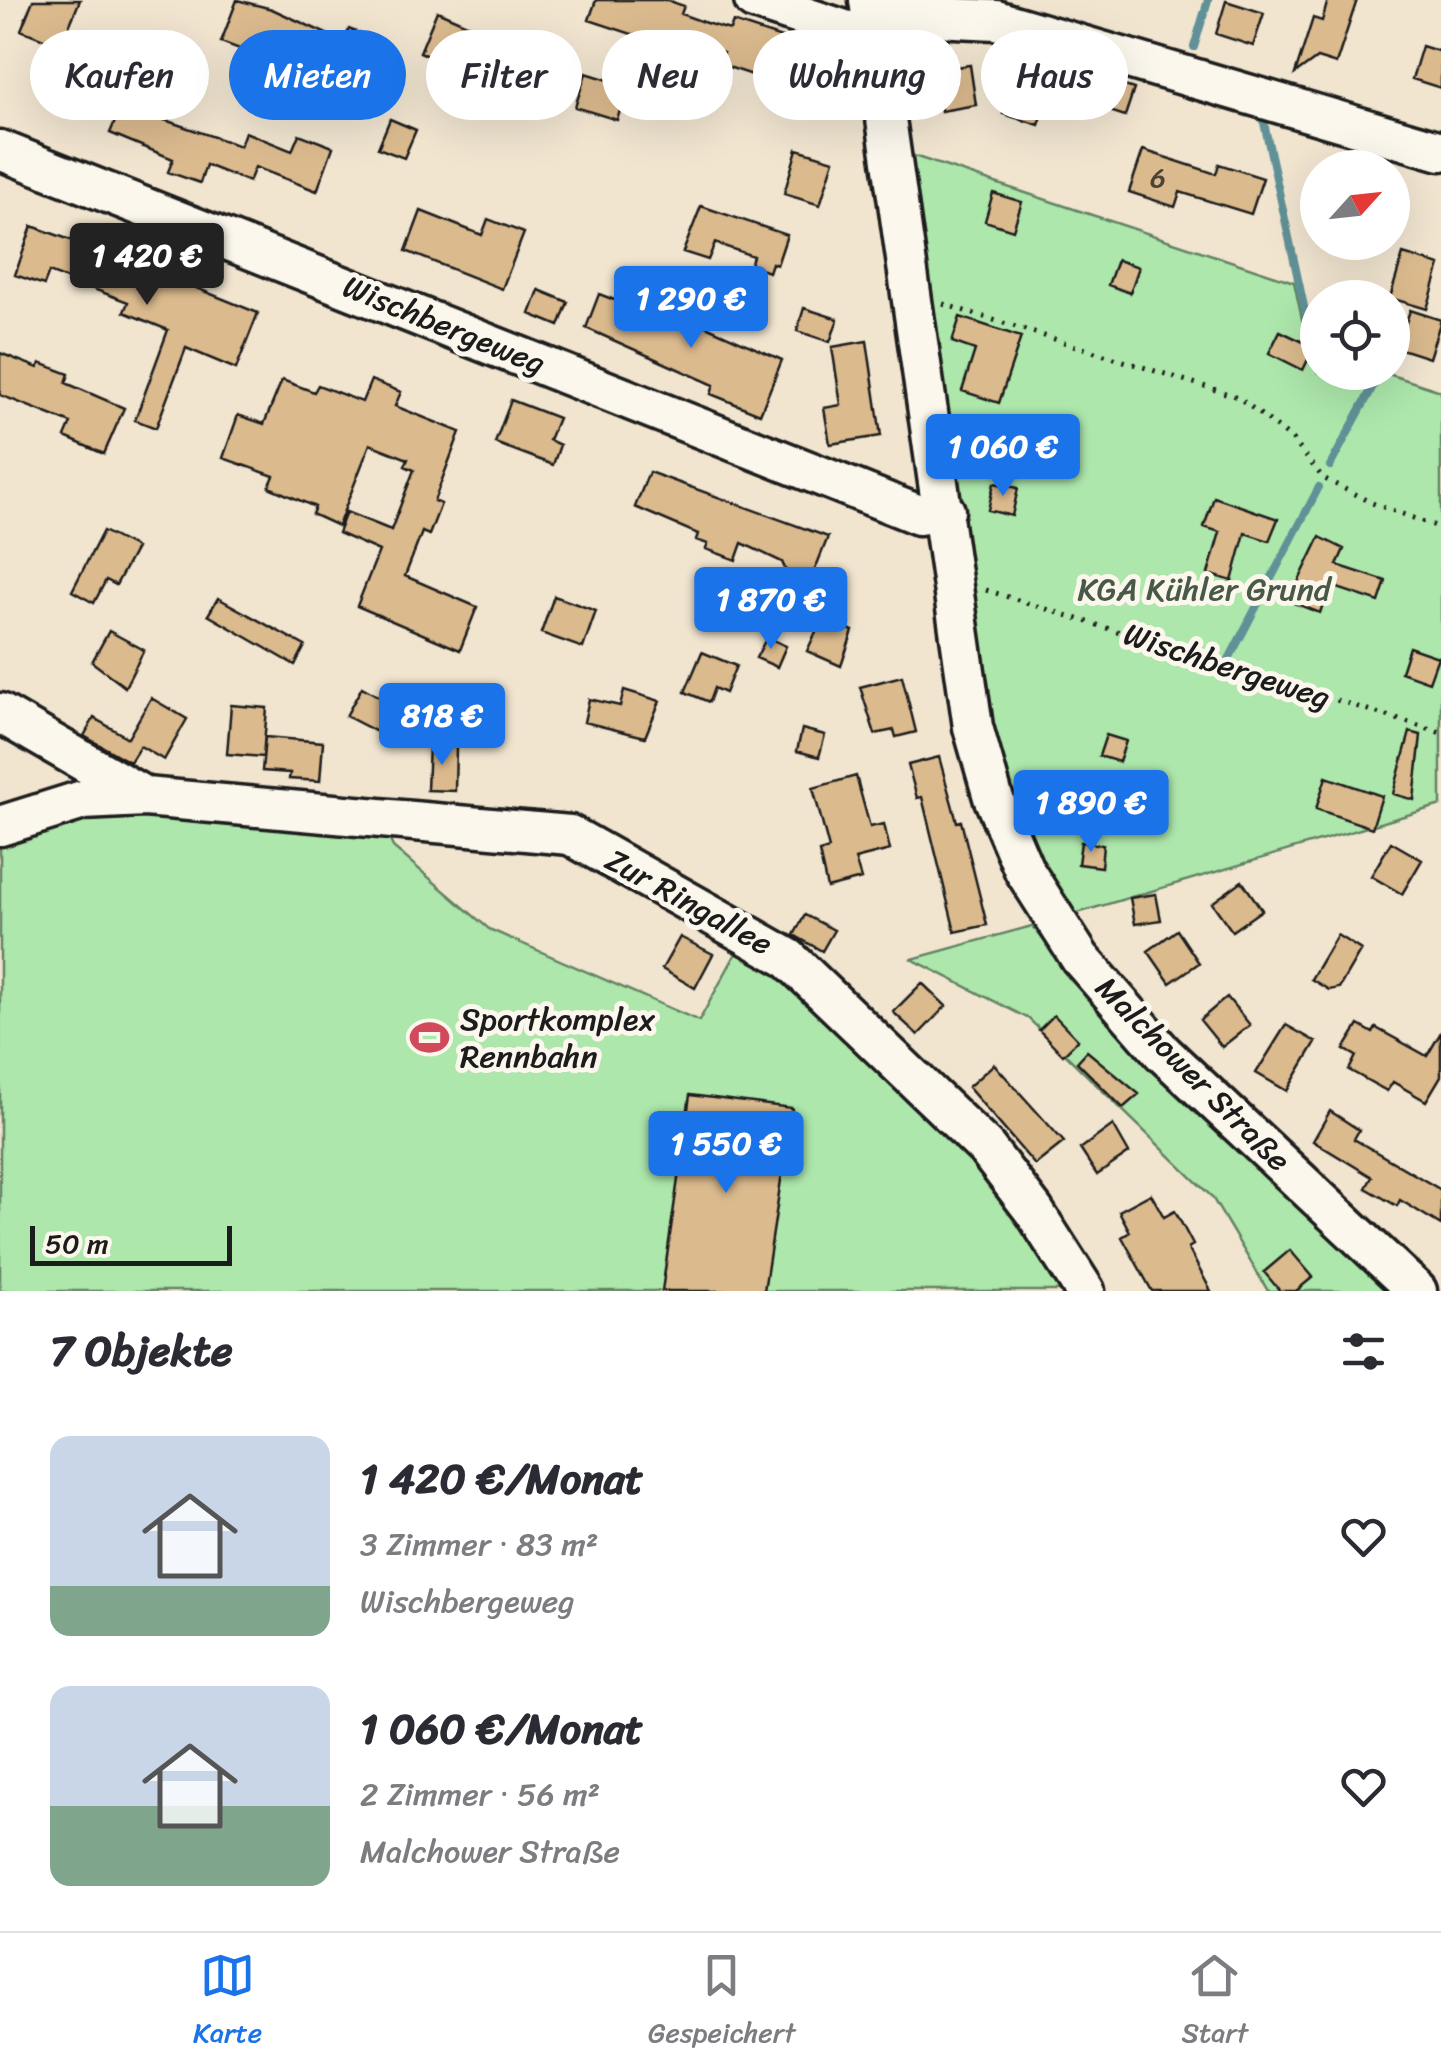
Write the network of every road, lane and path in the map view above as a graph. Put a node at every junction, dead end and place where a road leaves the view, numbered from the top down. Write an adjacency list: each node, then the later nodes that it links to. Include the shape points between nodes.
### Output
1 (754, 0): 2 (street, via 848,31)
2 (872, 16): 4 (street, via 996,20); 6 (street, Malchower Straße)
3 (0, 150): 6 (street, Wischbergeweg, via 919,515)
4 (1441, 151)
5 (935, 302): 7 (path, via 1238,396 1281,428 1323,478)
6 (945, 510): 8 (street, Malchower Straße)
7 (1441, 528)
8 (956, 587): 10 (path, Wischbergeweg, via 974,586); 14 (street, Malchower Straße, via 973,726 988,779 1024,870 1053,920 1163,1053)
9 (0, 713): 11 (street, Zur Ringallee)
10 (1441, 733)
11 (145, 797): 12 (street, Zur Ringallee, via 83,800); 13 (street, Zur Ringallee, via 570,835 788,958 986,1148)
12 (0, 826)
13 (1086, 1291)
14 (1416, 1291)

